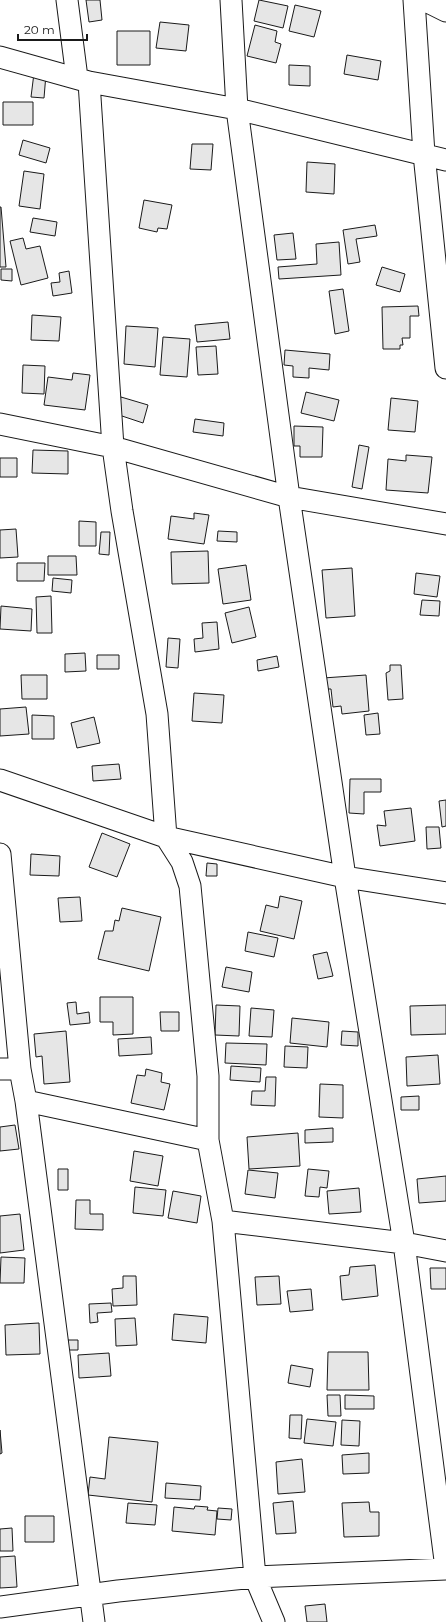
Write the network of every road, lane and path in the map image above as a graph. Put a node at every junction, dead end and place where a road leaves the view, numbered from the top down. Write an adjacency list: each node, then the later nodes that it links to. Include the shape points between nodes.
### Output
1 (67, 0): 7 (street)
2 (230, 0): 8 (street)
3 (414, 0): 9 (street)
4 (424, 0): 5 (street)
5 (446, 12)
6 (0, 57): 7 (street)
7 (83, 80): 8 (street); 13 (street)
8 (237, 109): 9 (street); 14 (street)
9 (424, 154): 10 (street); 11 (street)
10 (446, 160)
11 (446, 368)
12 (0, 424): 13 (street)
13 (113, 447): 14 (street); 17 (street, via 157,714)
14 (289, 497): 15 (street); 19 (street)
15 (446, 524)
16 (0, 780): 17 (street)
17 (166, 837): 19 (street); 23 (street, via 182,862 190,886 208,1076)
18 (0, 854): 21 (street)
19 (345, 877): 20 (street); 25 (street)
20 (446, 893)
21 (10, 1069): 22 (street)
22 (26, 1101): 23 (street); 29 (street)
23 (208, 1140): 24 (street)
24 (223, 1220): 25 (street); 28 (street)
25 (404, 1243): 26 (street); 27 (street)
26 (446, 1251)
27 (446, 1568): 28 (street)
28 (255, 1577): 29 (street); 32 (street)
29 (91, 1595): 30 (street); 31 (street)
30 (0, 1606)
31 (94, 1622)
32 (274, 1622)

